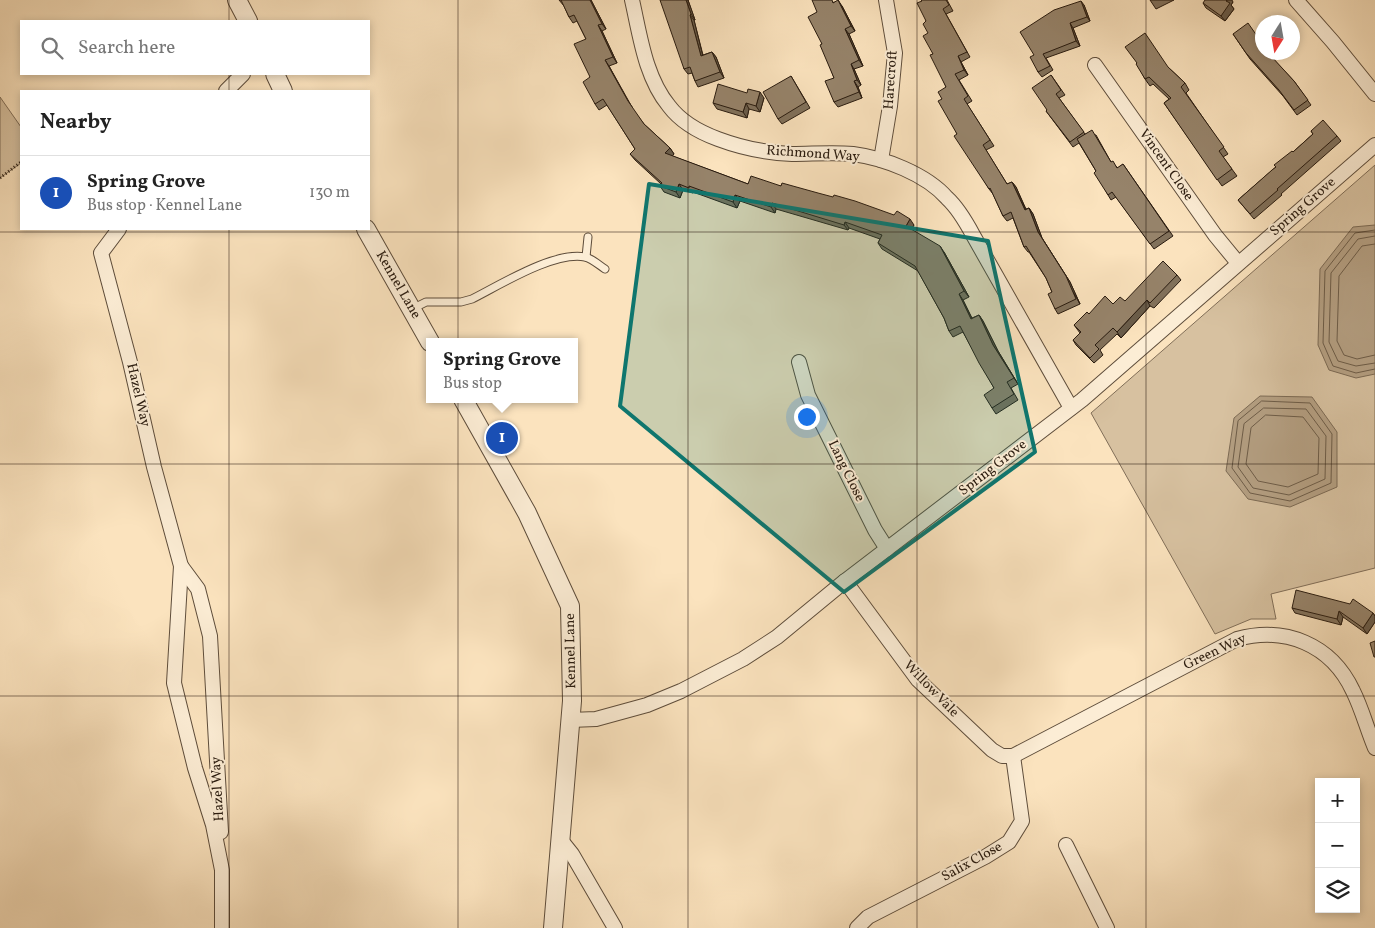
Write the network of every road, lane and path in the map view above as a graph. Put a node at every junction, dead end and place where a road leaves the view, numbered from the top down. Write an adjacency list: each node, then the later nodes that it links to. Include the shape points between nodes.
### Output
1 (237, 0): 5 (street)
2 (632, 0): 13 (street, Richmond Way, via 649,69 657,88 684,122 731,144 762,151 853,154)
3 (886, 0): 13 (street, Harecroft, via 895,52)
4 (1296, 0): 11 (street)
5 (247, 20)
6 (1095, 65): 20 (street, Vincent Close)
7 (242, 75): 9 (street)
8 (275, 75): 10 (street)
9 (227, 90)
10 (283, 90)
11 (1375, 94)
12 (1375, 145): 20 (street, Spring Grove)
13 (881, 160): 26 (street, Richmond Way, via 929,183 947,197 962,216)
14 (20, 163): 15 (path)
15 (0, 177)
16 (118, 230): 28 (street, Hazel Way, via 101,252)
17 (367, 230): 22 (street, Kennel Lane)
18 (588, 237): 19 (lane)
19 (586, 257): 21 (lane); 22 (lane, via 551,260 472,299 426,302)
20 (1238, 263): 26 (street, Spring Grove)
21 (605, 269)
22 (412, 309): 23 (street, Kennel Lane)
23 (428, 338)
24 (799, 362): 27 (street, Lang Close, via 808,395)
25 (465, 403): 30 (street, Kennel Lane, via 527,512 570,606)
26 (1071, 408): 27 (street, Spring Grove)
27 (888, 549): 29 (street, Spring Grove)
28 (181, 566): 35 (street, Hazel Way, via 174,683); 35 (street, Hazel Way, via 198,589 210,636)
29 (845, 581): 30 (street, Spring Grove, via 777,637 744,659 681,691 647,705 596,719); 32 (street, Willow Vale, via 918,680 992,750 1002,756)
30 (570, 720): 33 (street, Kennel Lane)
31 (1375, 748): 32 (street, Green Way, via 1353,691 1335,665 1311,645 1292,637 1255,634 1230,642)
32 (1013, 756): 39 (street, Salix Close, via 1022,820 1010,842 868,917)
33 (560, 839): 36 (street, via 572,854); 38 (street, Kennel Lane)
34 (1066, 846): 40 (street)
35 (222, 870): 37 (street, Hazel Way)
36 (613, 927)
37 (222, 928)
38 (553, 928)
39 (857, 928)
40 (1107, 928)

